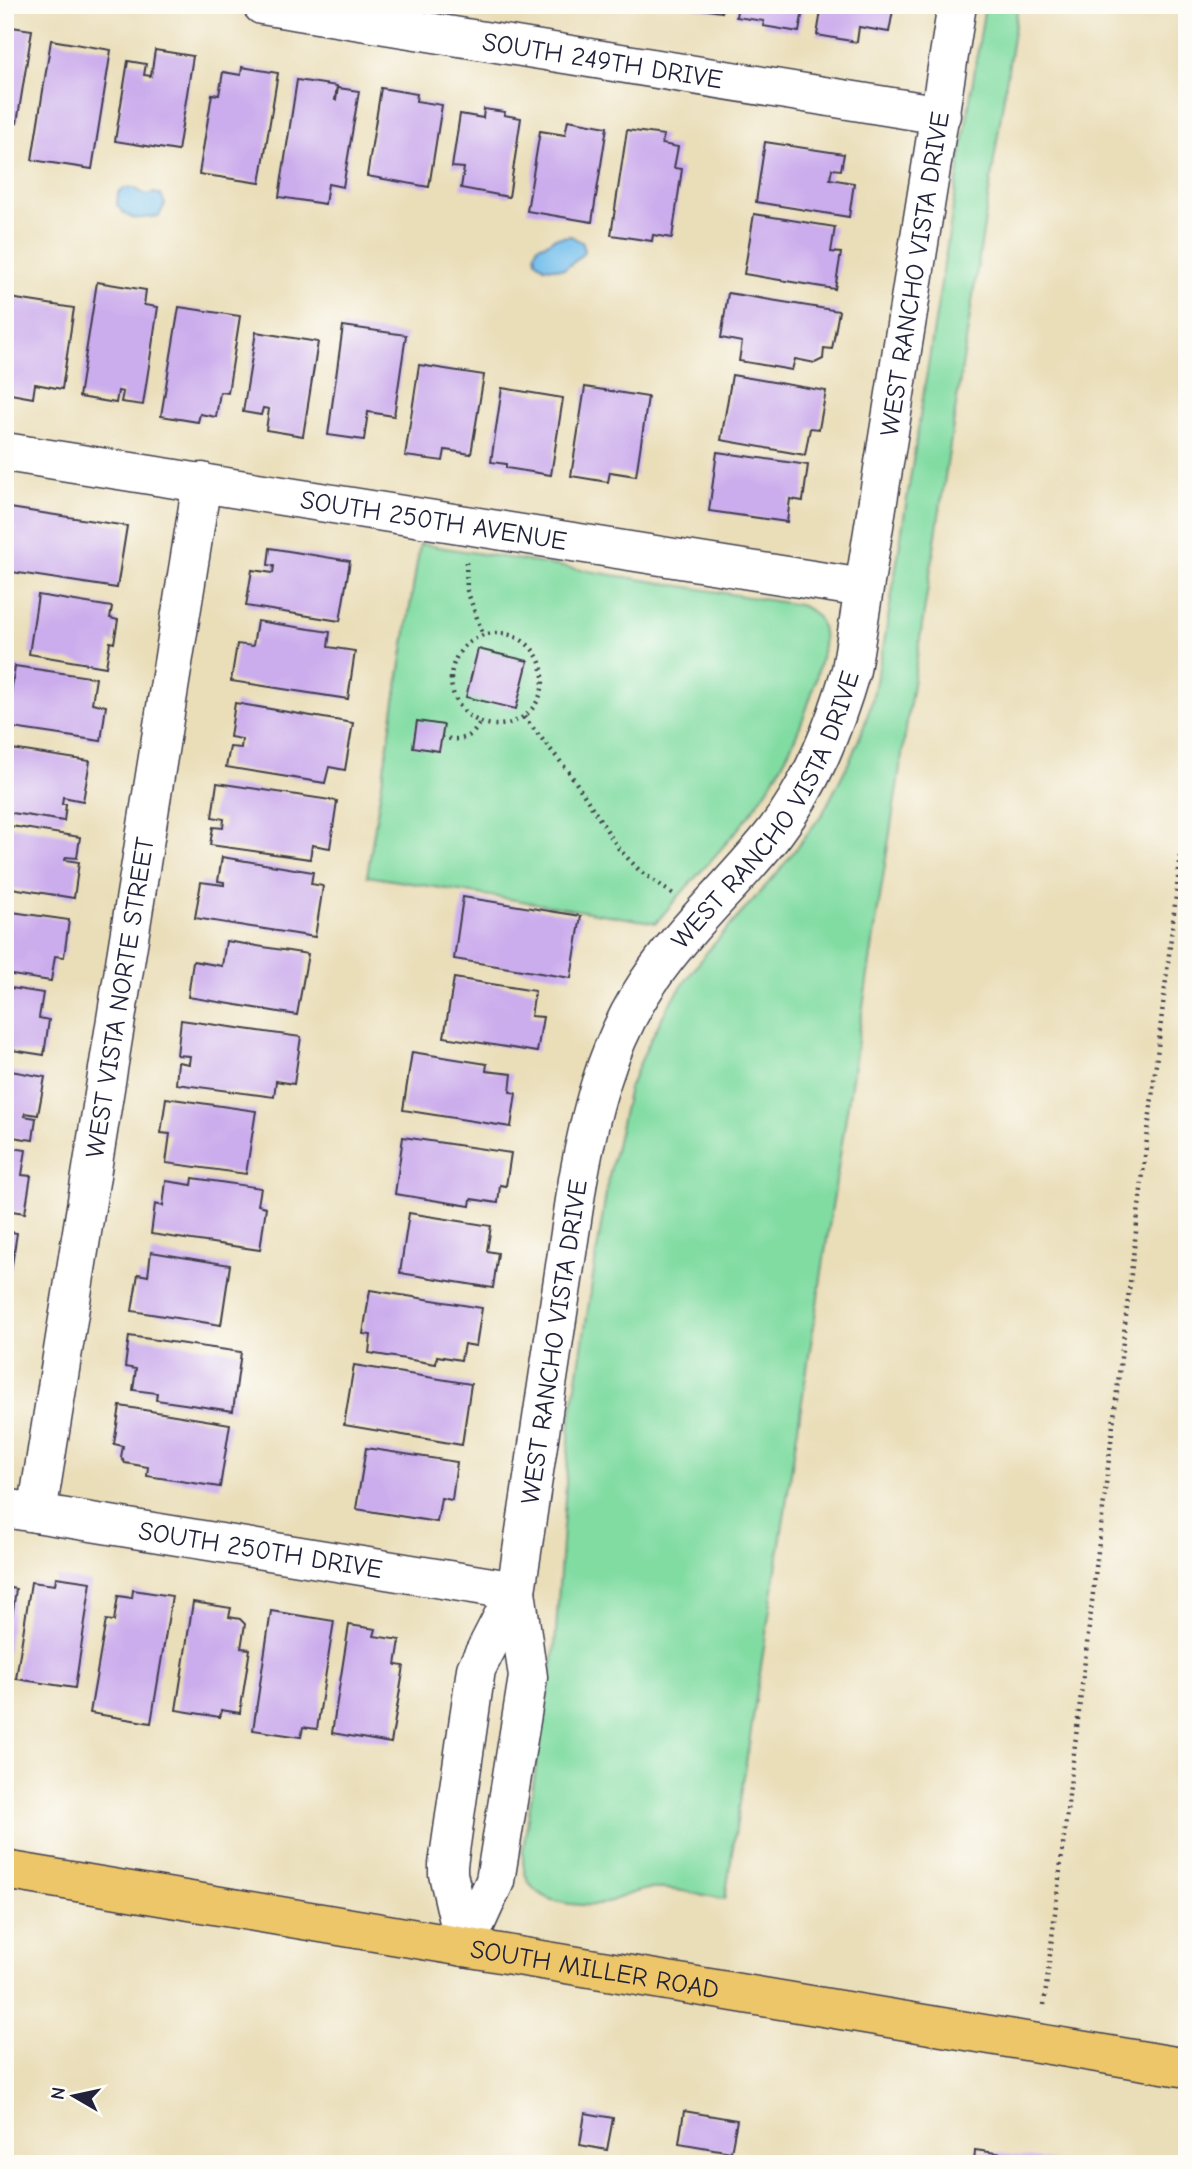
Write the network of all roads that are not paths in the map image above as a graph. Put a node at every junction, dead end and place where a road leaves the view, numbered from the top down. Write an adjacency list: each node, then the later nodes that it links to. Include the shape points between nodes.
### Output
1 (262, 5): 3 (street, SOUTH 249TH DRIVE)
2 (957, 5): 3 (street, WEST RANCHO VISTA DRIVE)
3 (941, 115): 6 (street, WEST RANCHO VISTA DRIVE)
4 (5, 452): 5 (street, SOUTH 250TH AVENUE)
5 (202, 482): 6 (street, SOUTH 250TH AVENUE); 7 (street, WEST VISTA NORTE STREET)
6 (863, 588): 8 (street, WEST RANCHO VISTA DRIVE, via 851,670 838,714 799,797 775,832 667,953 617,1035 601,1077 578,1180)
7 (21, 1511): 8 (street, SOUTH 250TH DRIVE)
8 (516, 1591): 10 (street, WEST RANCHO VISTA DRIVE, via 528,1677 495,1881); 10 (street, WEST RANCHO VISTA DRIVE, via 476,1670 448,1874)
9 (5, 1870): 10 (main road, SOUTH MILLER ROAD)
10 (465, 1947): 11 (main road, SOUTH MILLER ROAD)
11 (1187, 2068)

